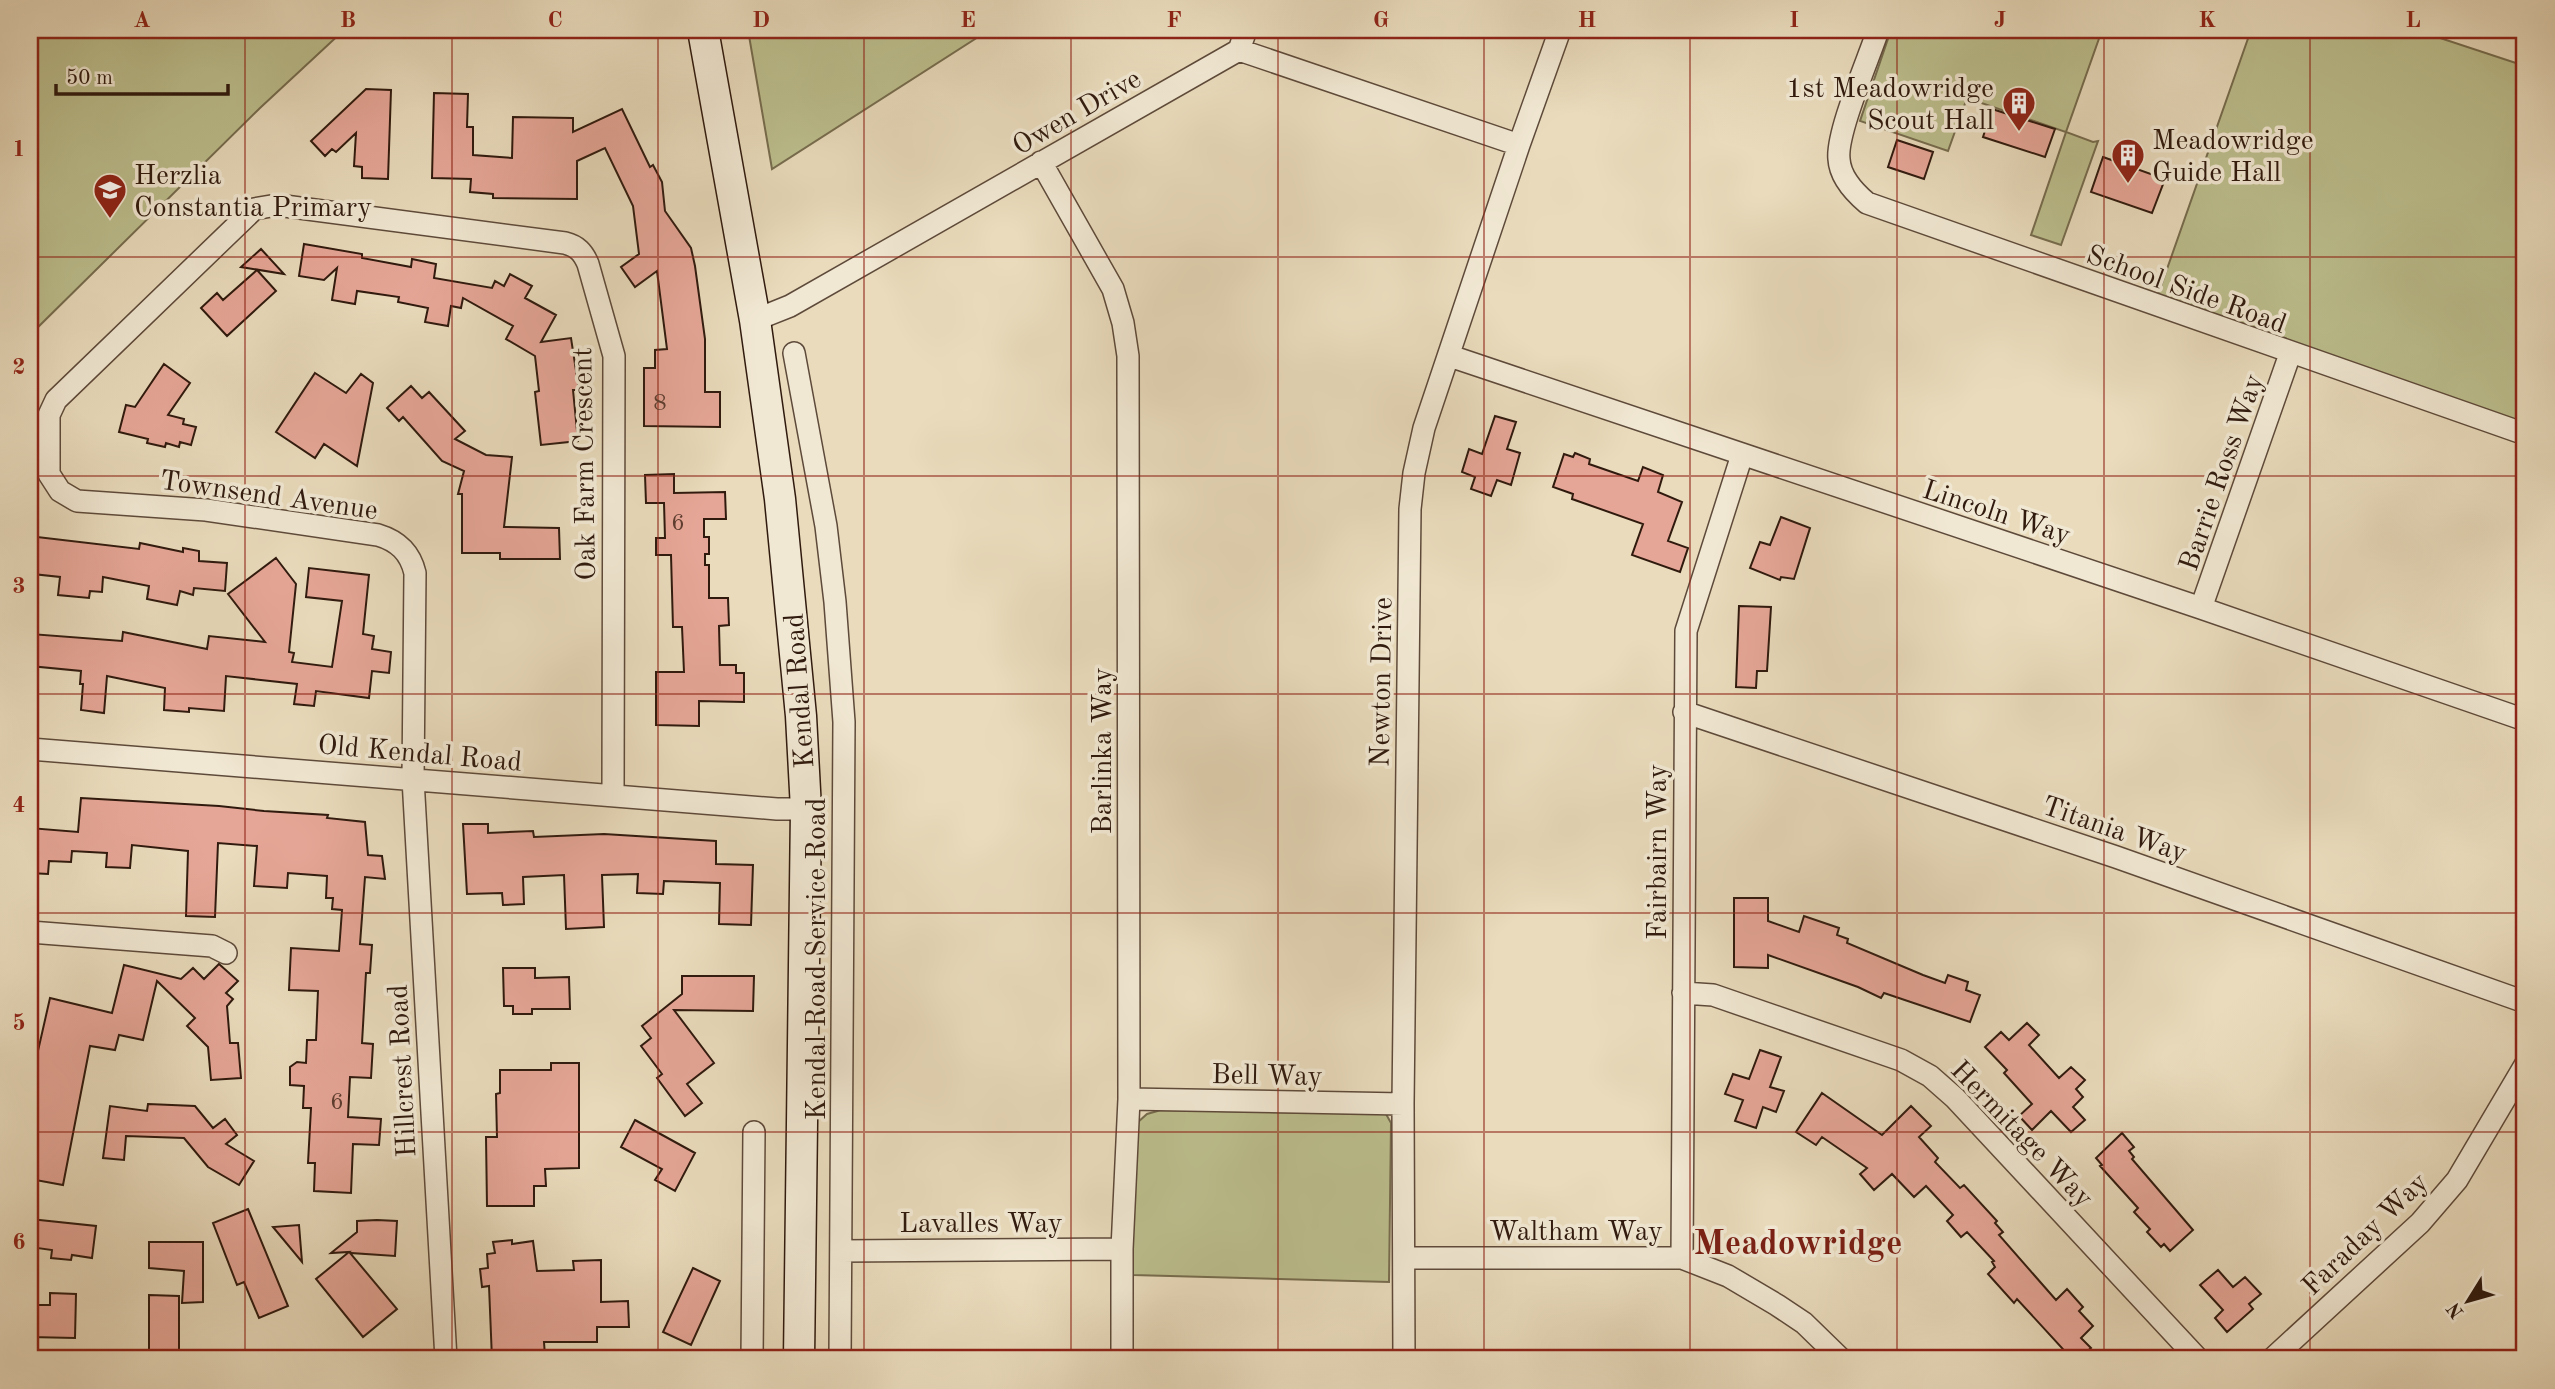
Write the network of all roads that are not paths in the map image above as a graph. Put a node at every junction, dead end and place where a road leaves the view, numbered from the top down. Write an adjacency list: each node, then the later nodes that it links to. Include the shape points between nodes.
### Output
1 (703, 30): 7 (main road, Kendal Road)
2 (1560, 30): 5 (street, Newton Drive)
3 (1878, 30): 9 (street, School Side Road, via 1838,156 1853,191 1867,203)
4 (1242, 40): 5 (street, Owen Drive); 6 (street, Owen Drive)
5 (1519, 145): 10 (street, Newton Drive)
6 (1041, 162): 7 (street, Owen Drive, via 790,306); 26 (street, Barlinka Way, via 1112,289 1128,356)
7 (755, 320): 20 (main road, Kendal Road, via 793,619)
8 (794, 353): 30 (street, Kendal Road Service Road, via 826,526 844,722)
9 (2291, 354): 11 (street, School Side Road); 14 (street, Barrie Ross Way)
10 (1450, 356): 12 (street, Lincoln Way); 27 (street, Newton Drive, via 1424,428 1410,509)
11 (2525, 434)
12 (1742, 455): 14 (street, Lincoln Way); 15 (street, Fairbairn Way, via 1686,631)
13 (60, 491): 18 (street, Townsend Avenue, via 77,501 206,510 378,535 397,543 410,556 415,573); 19 (street, Oak Farm Crescent, via 49,474 49,415 56,400 254,209 277,205 571,245 588,264 614,356)
14 (2202, 608): 16 (street, Lincoln Way)
15 (1684, 712): 23 (street, Fairbairn Way); 24 (street, Titania Way, via 2116,857)
16 (2525, 720)
17 (30, 749): 18 (street, Old Kendal Road)
18 (413, 779): 19 (street, Old Kendal Road); 33 (street, Hillcrest Road)
19 (613, 795): 20 (street, Old Kendal Road)
20 (806, 809): 35 (main road, Kendal Road)
21 (30, 932): 22 (street, via 212,946)
22 (226, 953)
23 (1683, 993): 32 (street, Fairbairn Way); 40 (street, Hermitage Way, via 1713,995 1901,1060 1930,1076)
24 (2525, 1002)
25 (2523, 1074): 41 (street, Faraday Way, via 2457,1180 2420,1223)
26 (1129, 1099): 27 (street, Bell Way); 29 (street, Barlinka Way)
27 (1403, 1104): 31 (street, Newton Drive)
28 (754, 1132): 34 (street)
29 (1122, 1249): 30 (street, Lavalles Way); 37 (street, Barlinka Way)
30 (841, 1251): 36 (street, Kendal Road Service Road)
31 (1405, 1258): 32 (street, Waltham Way); 38 (street, Newton Drive)
32 (1682, 1258): 39 (street, Waltham Way, via 1728,1276 1777,1305 1804,1323)
33 (446, 1359)
34 (752, 1359)
35 (799, 1359)
36 (840, 1359)
37 (1122, 1359)
38 (1404, 1359)
39 (1841, 1359)
40 (2198, 1359)
41 (2272, 1359)

